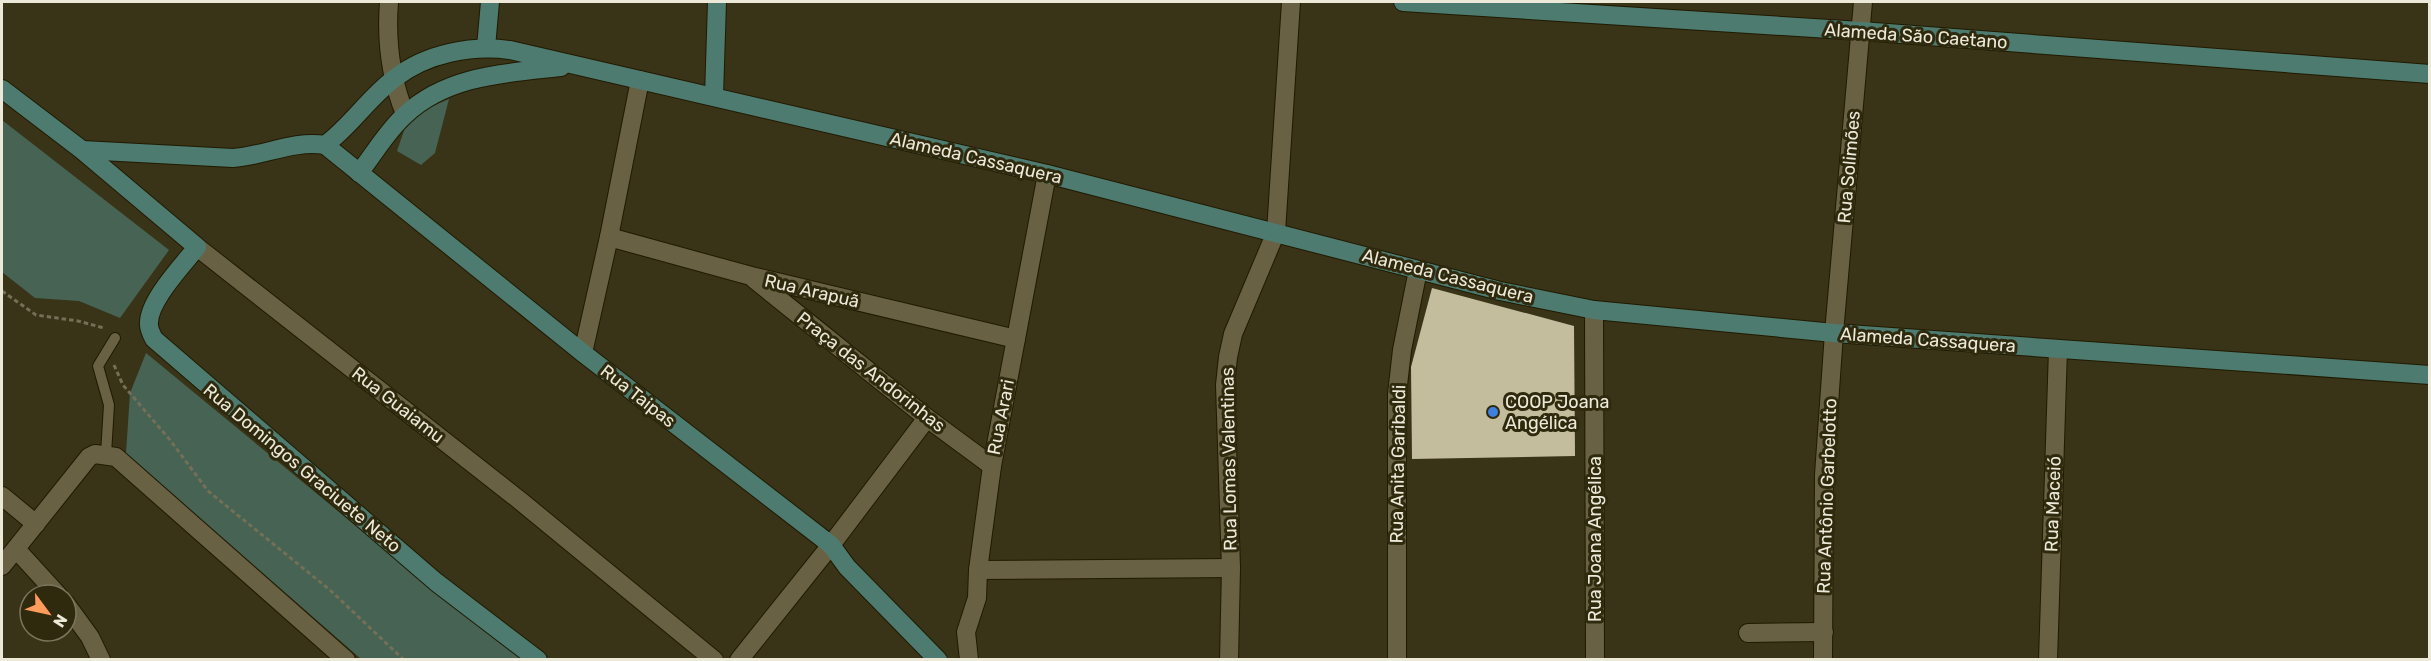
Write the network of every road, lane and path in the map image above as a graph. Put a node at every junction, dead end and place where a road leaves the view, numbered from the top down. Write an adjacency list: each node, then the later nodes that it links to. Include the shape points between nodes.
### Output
1 (389, 2): 11 (street, via 387,23)
2 (490, 2): 8 (street)
3 (717, 2): 14 (street)
4 (1292, 2): 20 (street, Rua Lomas Valentinas)
5 (1403, 2): 7 (street, Alameda São Caetano)
6 (1863, 2): 7 (street, Rua Solimões)
7 (1861, 31): 10 (street, Alameda São Caetano); 27 (street, Rua Solimões)
8 (486, 47): 9 (street, Alameda Cassaquera); 11 (street, via 437,57)
9 (577, 65): 12 (street, Alameda Cassaquera); 15 (street, via 485,76 456,84)
10 (2430, 74)
11 (395, 78): 15 (street); 16 (street)
12 (640, 80): 14 (street, Alameda Cassaquera); 21 (street)
13 (2, 89): 17 (street, Rua Guaiamu)
14 (714, 96): 19 (street, Alameda Cassaquera)
15 (405, 114): 18 (street)
16 (325, 145): 17 (street, via 298,144 233,158); 18 (street, Rua Taipas)
17 (82, 150): 22 (street, Rua Guaiamu)
18 (359, 174): 32 (street, Rua Taipas)
19 (1047, 174): 20 (street, Alameda Cassaquera); 29 (street, Rua Arari)
20 (1276, 232): 23 (street, Alameda Cassaquera); 42 (street, Rua Lomas Valentinas, via 1233,334 1228,357 1225,385)
21 (609, 237): 24 (street, Rua Arapuã); 32 (street)
22 (197, 247): 51 (street, Rua Domingos Graciuete Neto, via 156,300 149,326 154,339 436,582); 52 (street, Rua Guaiamu, via 518,499)
23 (1418, 270): 26 (street, Alameda Cassaquera); 57 (street, Rua Anita Garibaldi, via 1397,394)
24 (751, 276): 29 (street, Rua Arapuã); 34 (street, Praça das Andorinhas)
25 (2, 291): 28 (path, via 36,315 99,326)
26 (1594, 310): 27 (street, Alameda Cassaquera); 58 (street, Rua Joana Angélica)
27 (1834, 333): 30 (street, Alameda Cassaquera); 46 (street, Rua Antônio Garbelotto, via 1824,475)
28 (116, 338): 31 (lane)
29 (1016, 339): 36 (street, Rua Arari)
30 (2058, 349): 33 (street, Alameda Cassaquera); 60 (street, Rua Maceió)
31 (107, 350): 35 (lane, via 98,366 109,405); 50 (path, via 123,385 208,491 330,590)
32 (583, 353): 39 (street, Rua Taipas)
33 (2430, 375)
34 (927, 418): 36 (street, Praça das Andorinhas); 39 (street)
35 (97, 456): 38 (street); 49 (street, via 116,457)
36 (992, 466): 43 (street, Rua Arari)
37 (2, 496): 38 (street)
38 (36, 524): 40 (street)
39 (831, 545): 53 (street); 54 (street, Rua Taipas, via 847,567)
40 (16, 549): 41 (street); 44 (street)
41 (2, 566)
42 (1231, 568): 43 (street); 56 (street, Rua Lomas Valentinas)
43 (978, 570): 55 (street, Rua Arari, via 977,598 966,632)
44 (47, 583)
45 (78, 620): 48 (street)
46 (1824, 632): 47 (street); 59 (street, Rua Antônio Garbelotto)
47 (1748, 633)
48 (101, 660)
49 (346, 660)
50 (404, 660)
51 (538, 660)
52 (714, 660)
53 (739, 660)
54 (938, 660)
55 (969, 660)
56 (1229, 660)
57 (1397, 660)
58 (1595, 660)
59 (1823, 660)
60 (2048, 660)

